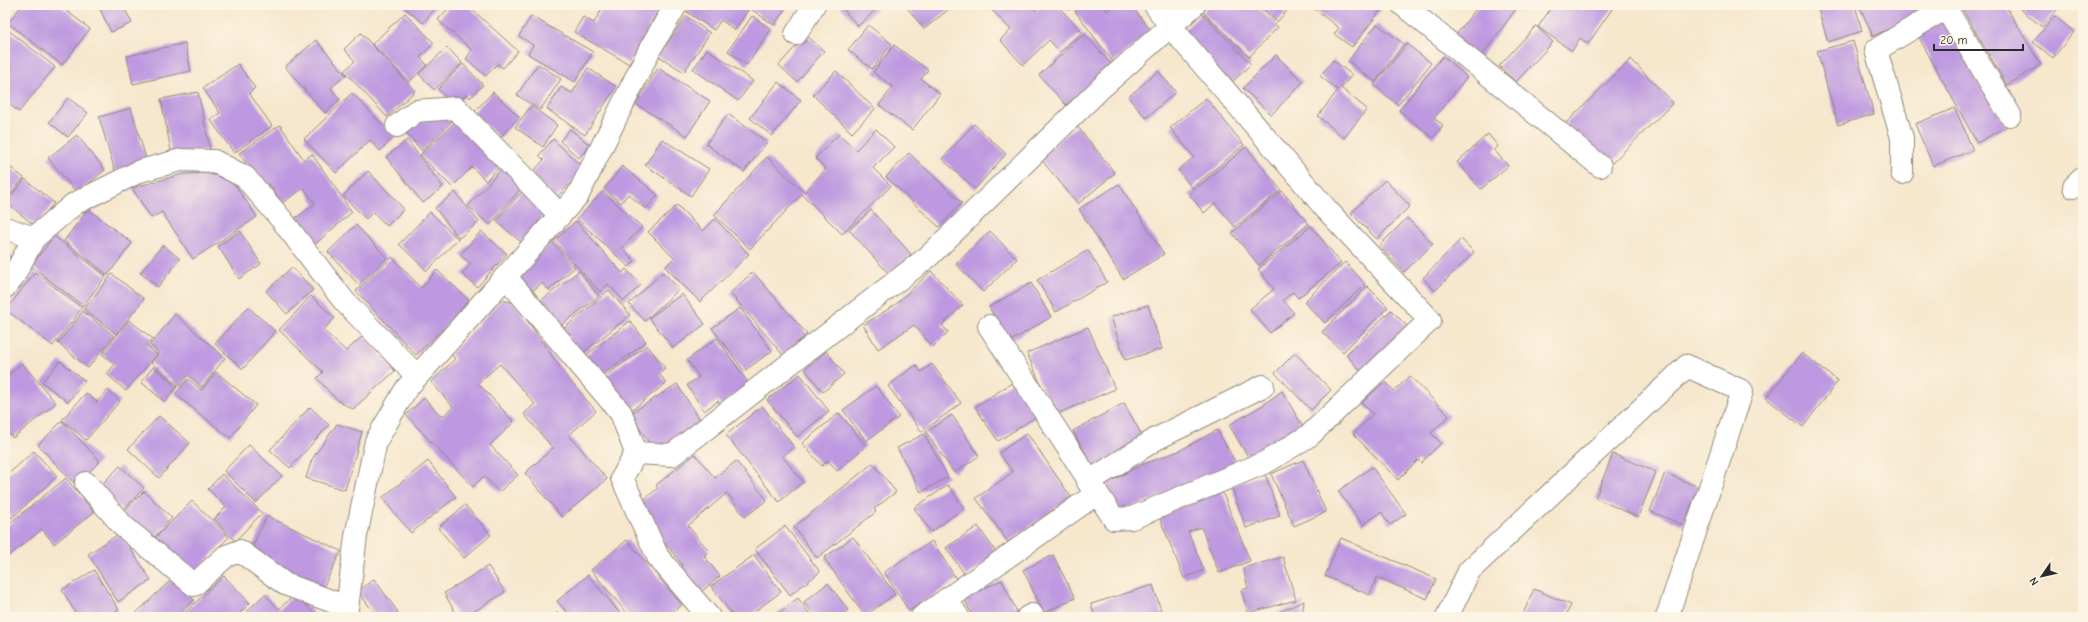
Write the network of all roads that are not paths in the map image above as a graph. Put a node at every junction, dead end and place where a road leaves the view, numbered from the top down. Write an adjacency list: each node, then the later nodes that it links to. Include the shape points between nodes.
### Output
1 (676, 5): 13 (street, via 650,47 578,195)
2 (814, 5): 8 (street)
3 (1155, 5): 7 (street)
4 (1194, 5): 7 (street)
5 (1403, 5): 11 (street)
6 (1945, 7): 9 (street); 12 (street, via 1876,50 1902,138)
7 (1171, 27): 21 (street, via 1102,88 929,256 672,455); 23 (street, via 1326,210 1430,320 1310,435 1266,462 1132,518 1114,519)
8 (796, 34)
9 (2010, 115)
10 (397, 126): 13 (street, via 416,111 456,108)
11 (1600, 166)
12 (1902, 173)
13 (560, 215): 16 (street)
14 (5, 228): 15 (street)
15 (34, 238): 17 (street); 19 (street, via 74,204 140,171 181,160 214,161 245,177 282,220 344,301)
16 (506, 277): 19 (street); 21 (street, via 622,413)
17 (5, 287)
18 (989, 326): 23 (street)
19 (417, 376): 25 (street, via 406,389 376,441 356,536)
20 (1263, 386): 23 (street, via 1156,439)
21 (636, 453): 26 (street, via 622,478 658,557)
22 (86, 482): 25 (street, via 123,526 194,585 226,556 240,552 285,584)
23 (1092, 488): 24 (street)
24 (952, 608): 27 (street)
25 (346, 612)
26 (709, 617)
27 (922, 617)
28 (1028, 617): 29 (street)
29 (1033, 617)
30 (1447, 617): 31 (street, via 1469,571 1688,366 1742,391)
31 (1667, 617)

